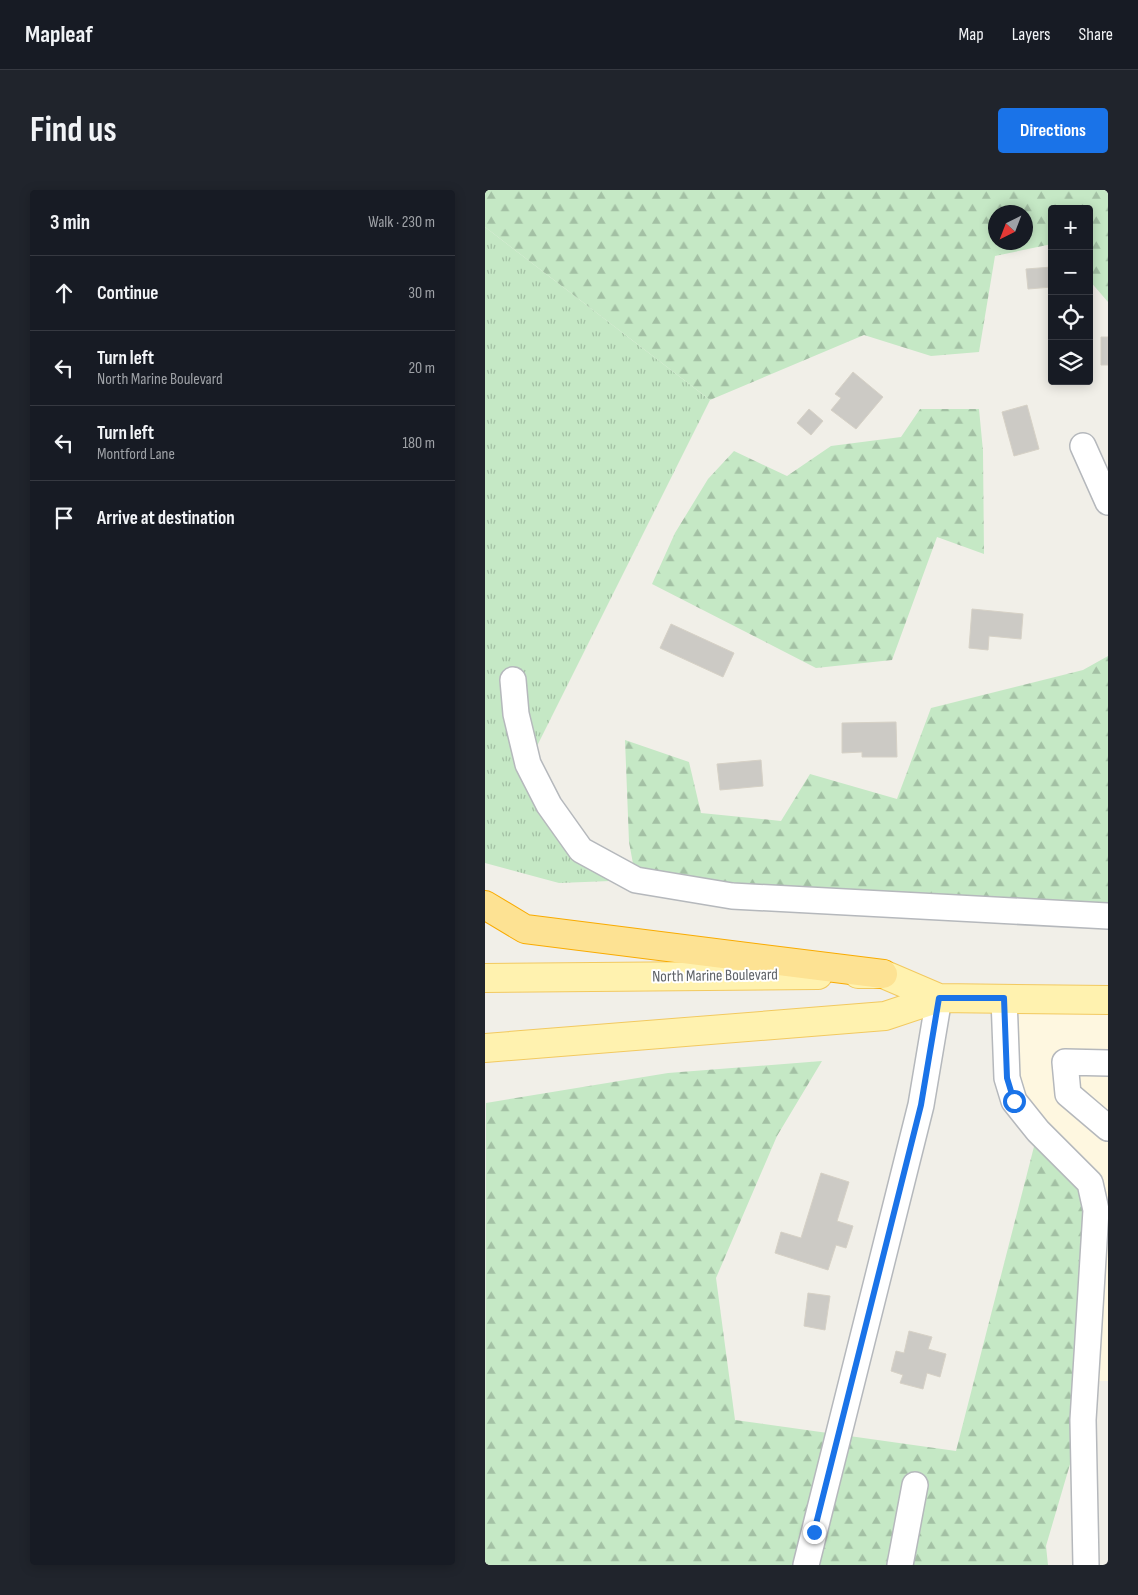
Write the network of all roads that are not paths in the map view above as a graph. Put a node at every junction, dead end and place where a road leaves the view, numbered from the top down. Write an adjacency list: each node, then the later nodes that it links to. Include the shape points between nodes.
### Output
1 (1083, 446): 2 (street)
2 (1108, 502)
3 (513, 680): 5 (street, via 516,714 528,764 549,805 581,850 636,880 732,896)
4 (485, 905): 6 (highway, via 525,929)
5 (1108, 916)
6 (883, 974): 7 (main road, North Marine Boulevard); 8 (main road, North Marine Boulevard)
7 (485, 978)
8 (939, 998): 9 (main road, North Marine Boulevard); 11 (main road, North Marine Boulevard, via 885,1016); 15 (street, via 921,1105)
9 (1004, 998): 10 (main road, North Marine Boulevard); 17 (street, via 1007,1078 1014,1101 1037,1131 1090,1183 1096,1210 1083,1420)
10 (1108, 1000)
11 (485, 1048)
12 (1108, 1063): 13 (street, via 1065,1062 1068,1094)
13 (1108, 1128)
14 (915, 1485): 16 (street)
15 (806, 1565)
16 (900, 1565)
17 (1086, 1565)

